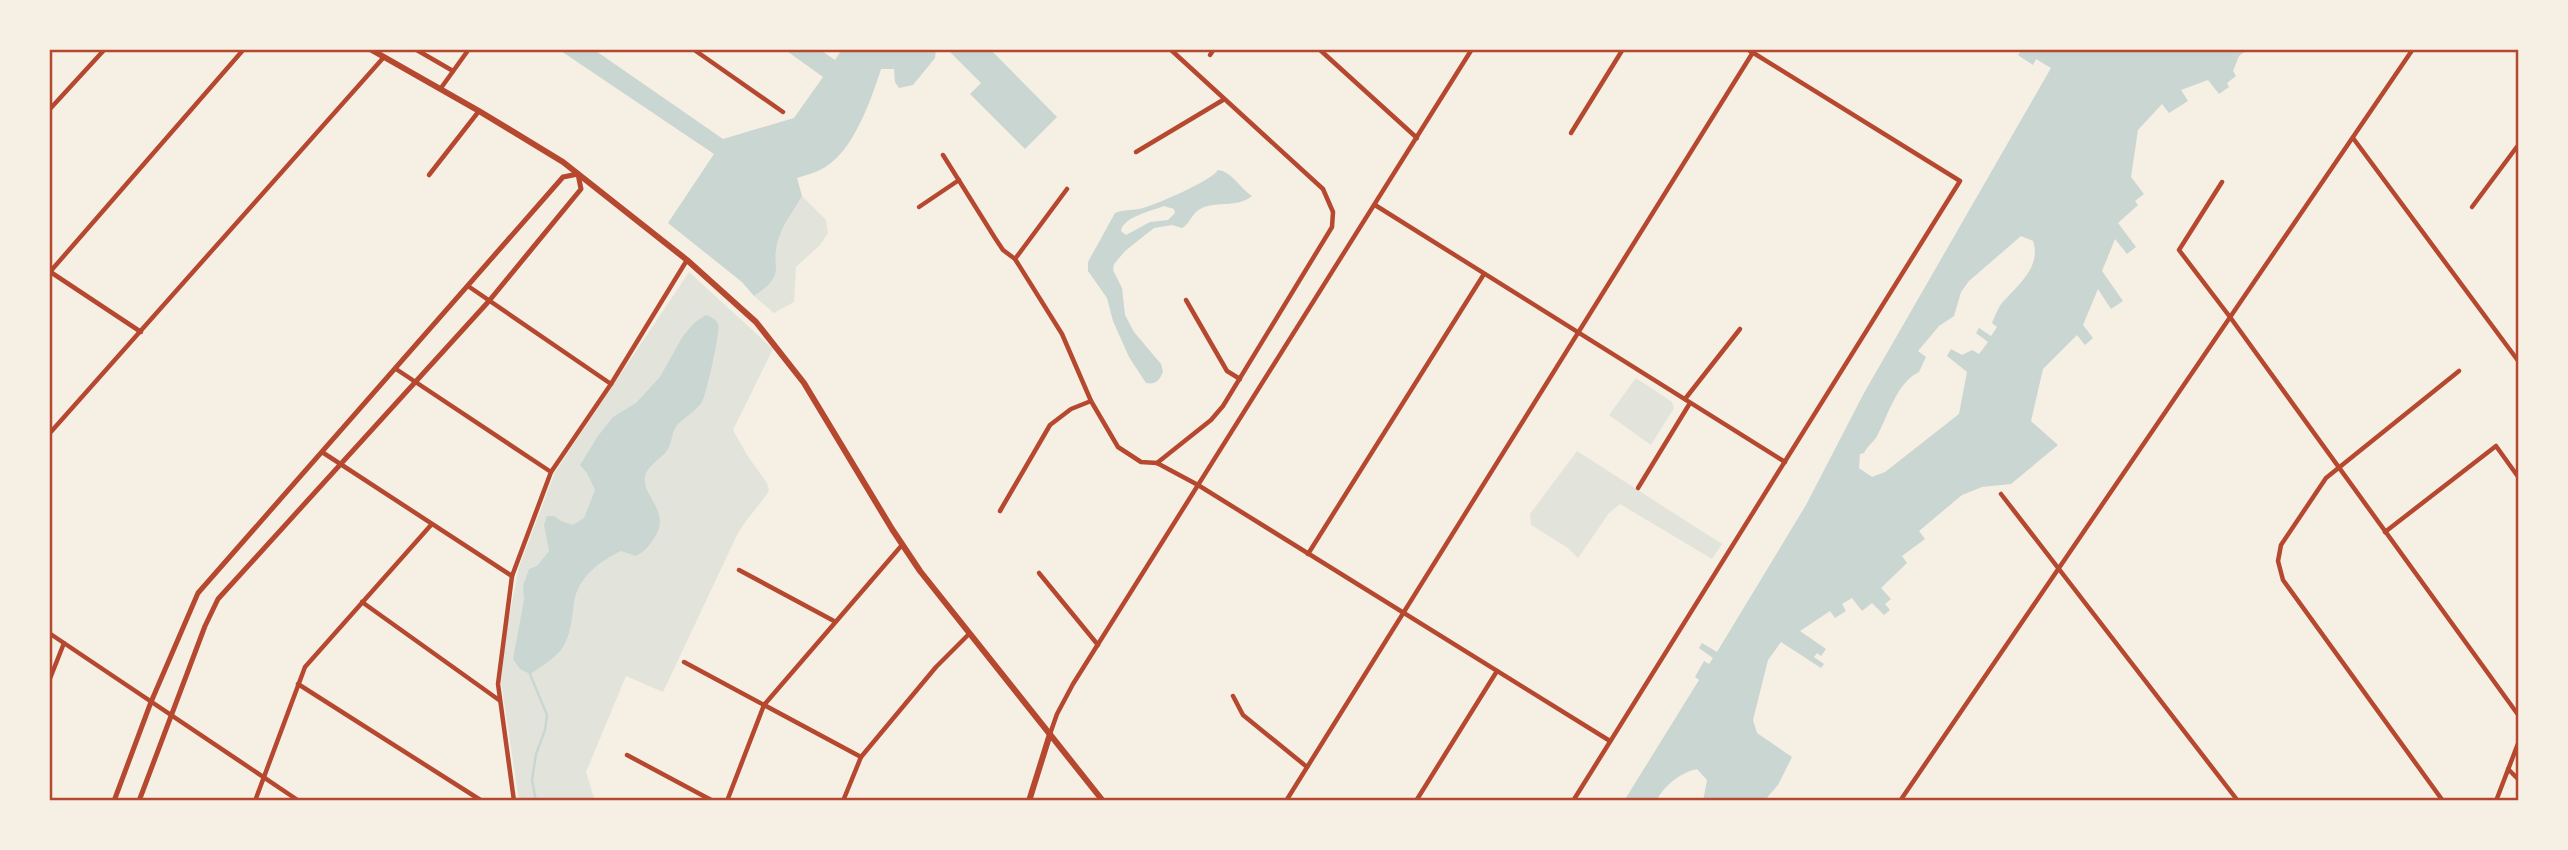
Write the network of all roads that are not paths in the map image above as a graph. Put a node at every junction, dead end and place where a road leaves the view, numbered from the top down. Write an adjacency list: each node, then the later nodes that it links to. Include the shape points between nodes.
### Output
1 (244, 49): 39 (street)
2 (370, 49): 16 (main road)
3 (415, 49): 17 (street)
4 (469, 49): 17 (street)
5 (694, 49): 22 (street)
6 (1170, 49): 19 (street)
7 (1214, 49): 15 (street)
8 (1319, 49): 24 (street)
9 (1472, 49): 24 (street)
10 (1623, 49): 23 (street)
11 (1747, 49): 14 (street)
12 (2413, 49): 25 (street)
13 (103, 50): 20 (street)
14 (1754, 51): 47 (street); 59 (street, via 1960,181)
15 (1210, 55)
16 (384, 56): 18 (main road); 46 (street)
17 (453, 71): 18 (street)
18 (441, 88): 21 (main road)
19 (1223, 100): 27 (street); 51 (street, via 1323,189 1333,212 1326,239)
20 (49, 110)
21 (479, 111): 29 (main road); 30 (street)
22 (783, 112)
23 (1571, 133)
24 (1417, 138): 34 (street)
25 (2353, 138): 44 (street); 48 (street)
26 (2518, 146): 36 (street)
27 (1136, 152)
28 (943, 155): 31 (street)
29 (578, 174): 38 (main road); 41 (street, via 563,177); 43 (street, via 581,189)
30 (429, 175)
31 (959, 180): 35 (street); 37 (street, via 995,239)
32 (2222, 182): 44 (street, via 2179,250)
33 (1067, 190): 37 (street)
34 (1375, 205): 40 (street); 65 (street)
35 (919, 207)
36 (2472, 207)
37 (1015, 259): 55 (street, via 1062,334)
38 (687, 260): 53 (street); 71 (main road, via 765,332 804,383)
39 (49, 272): 46 (street)
40 (1484, 274): 47 (street); 72 (street)
41 (468, 286): 43 (street); 49 (street)
42 (1186, 300): 51 (street, via 1227,371)
43 (489, 301): 52 (street); 53 (street)
44 (2230, 317): 62 (street); 73 (street)
45 (1740, 329): 54 (street)
46 (141, 332): 57 (street)
47 (1577, 332): 54 (street); 78 (street)
48 (2519, 362)
49 (396, 369): 52 (street); 58 (street)
50 (2459, 371): 62 (street)
51 (1240, 379): 60 (street, via 1211,420)
52 (415, 381): 61 (street); 63 (street)
53 (611, 384): 63 (street)
54 (1685, 399): 56 (street)
55 (1091, 401): 60 (street, via 1118,447 1141,462); 68 (street, via 1050,425)
56 (1690, 403): 59 (street); 66 (street)
57 (49, 434)
58 (322, 452): 61 (street); 90 (street, via 198,593)
59 (1785, 462): 95 (street)
60 (1157, 463): 65 (street)
61 (340, 465): 69 (street); 92 (street, via 218,599)
62 (2338, 466): 70 (street); 119 (street, via 2281,545 2278,561 2283,580)
63 (551, 472): 76 (street)
64 (2519, 478): 70 (street, via 2496,446)
65 (1198, 485): 72 (street); 83 (street)
66 (1638, 488)
67 (2001, 494): 73 (street)
68 (1000, 511)
69 (431, 525): 76 (street); 77 (street)
70 (2385, 532): 93 (street)
71 (902, 545): 79 (street); 81 (main road)
72 (1308, 554): 78 (street)
73 (2058, 569): 117 (street); 118 (street)
74 (739, 570): 79 (street)
75 (1038, 573): 83 (street)
76 (512, 576): 89 (street, via 498,684)
77 (362, 602): 87 (street, via 311,658); 89 (street)
78 (1403, 613): 85 (street); 99 (street)
79 (834, 621): 91 (street)
80 (49, 633): 82 (street)
81 (969, 634): 94 (main road); 98 (street)
82 (64, 643): 86 (street); 90 (street)
83 (1098, 645): 94 (street, via 1057,713)
84 (684, 662): 91 (street)
85 (1497, 671): 95 (street); 115 (street)
86 (49, 681)
87 (298, 684): 101 (street); 107 (street)
88 (1233, 696): 99 (street, via 1242,715)
89 (500, 700): 108 (street)
90 (151, 702): 92 (street); 103 (street)
91 (764, 705): 98 (street); 110 (street)
92 (172, 716): 101 (street); 104 (street)
93 (2519, 716)
94 (1050, 734): 112 (main road); 113 (main road)
95 (1610, 741): 116 (street)
96 (2519, 741): 100 (street)
97 (627, 755): 109 (street)
98 (860, 757): 111 (street)
99 (1307, 767): 114 (street)
100 (2508, 769): 102 (street); 120 (street)
101 (264, 777): 105 (street); 106 (street)
102 (2519, 780)
103 (114, 801)
104 (139, 801)
105 (255, 801)
106 (299, 801)
107 (482, 801)
108 (514, 801)
109 (713, 801)
110 (727, 801)
111 (843, 801)
112 (1029, 801)
113 (1103, 801)
114 (1286, 801)
115 (1416, 801)
116 (1573, 801)
117 (1900, 801)
118 (2238, 801)
119 (2443, 801)
120 (2496, 801)

